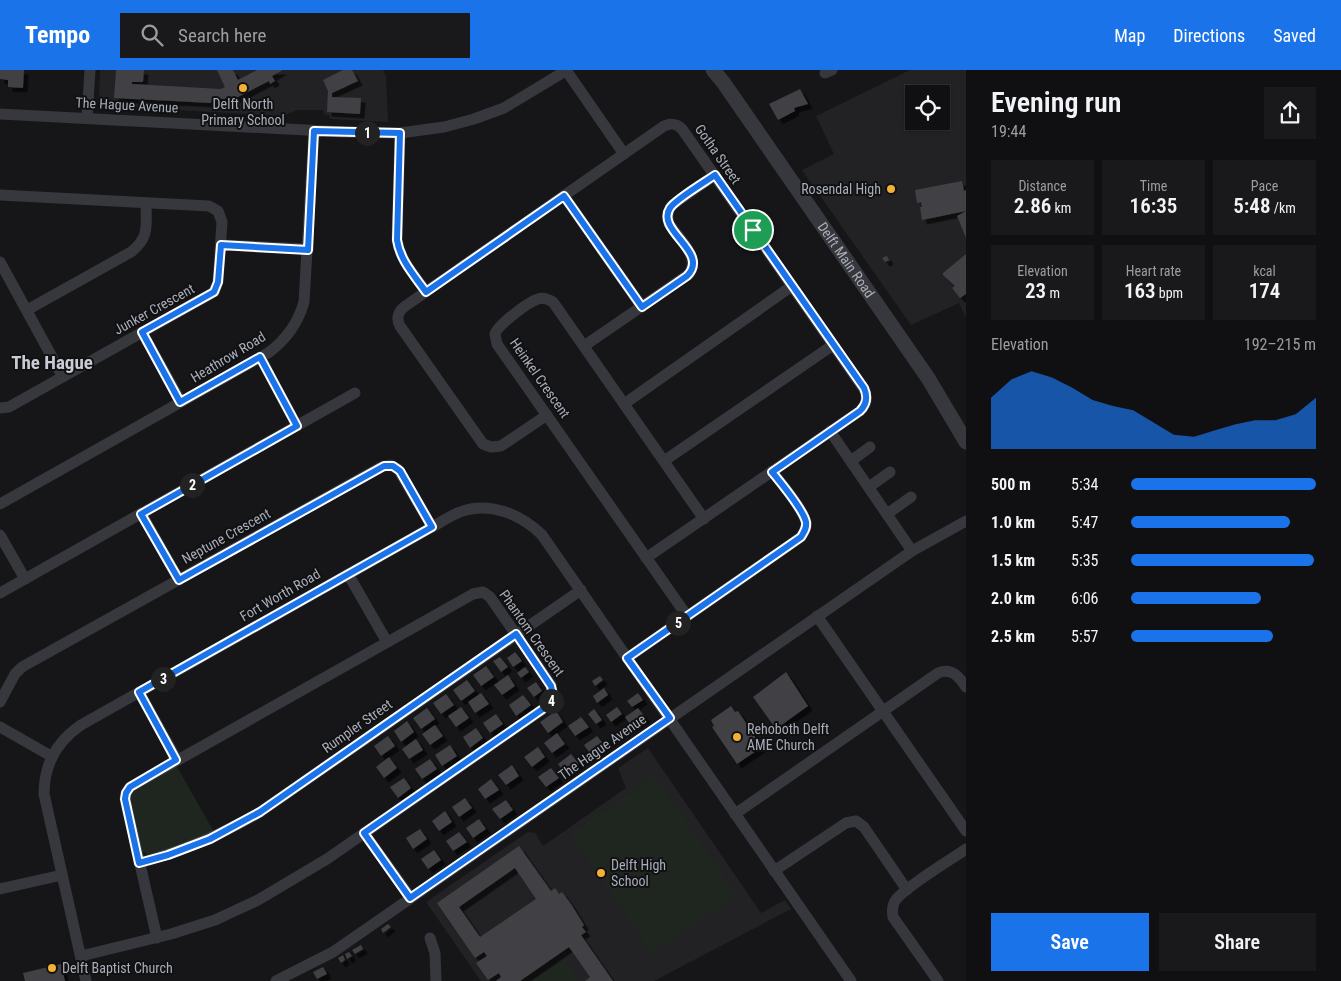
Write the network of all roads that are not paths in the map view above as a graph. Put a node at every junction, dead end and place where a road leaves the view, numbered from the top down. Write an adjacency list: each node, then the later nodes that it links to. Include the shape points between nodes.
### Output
1 (90, 70): 5 (street)
2 (567, 70): 7 (street, The Hague Avenue, via 504,108 444,127); 8 (street)
3 (718, 74): 32 (street, Delft Main Road, via 928,378)
4 (0, 114): 5 (street, The Hague Avenue)
5 (87, 118): 6 (street, The Hague Avenue)
6 (314, 131): 7 (street, The Hague Avenue); 14 (street, Heathrow Road)
7 (400, 133): 17 (street, via 397,240 401,257)
8 (624, 154): 9 (street, Gotha Street, via 664,126 676,124); 11 (street, Gotha Street)
9 (715, 175): 16 (street, Gotha Street); 18 (street, via 672,205 668,214 669,224 691,255 692,270)
10 (0, 195): 12 (street, Junker Crescent)
11 (564, 196): 17 (street, Gotha Street); 18 (street)
12 (146, 204): 13 (street, Junker Crescent, via 215,208 222,218); 19 (street, via 146,230 140,245)
13 (221, 245): 14 (street); 20 (street, Junker Crescent, via 214,292)
14 (308, 250): 23 (street, Heathrow Road, via 302,310 283,341)
15 (0, 262): 19 (street)
16 (792, 286): 21 (street, Gotha Street); 27 (street)
17 (426, 292): 29 (street, Gotha Street, via 401,309 398,323 483,444 501,446)
18 (642, 307): 22 (street)
19 (27, 310): 24 (street)
20 (142, 332): 24 (street, Junker Crescent); 26 (street)
21 (833, 345): 31 (street, Gotha Street, via 867,397 860,411); 34 (street)
22 (584, 346): 27 (street, Heinkel Crescent); 29 (street, Heinkel Crescent, via 555,305 546,298 534,300 496,331 497,344)
23 (260, 357): 26 (street, Heathrow Road); 30 (street)
24 (63, 377): 28 (street, Junker Crescent, via 9,407)
25 (355, 393): 30 (street)
26 (180, 402): 40 (street, Heathrow Road)
27 (624, 404): 34 (street, Heinkel Crescent)
28 (0, 408)
29 (546, 414): 50 (street, Heinkel Crescent)
30 (297, 426): 41 (street)
31 (830, 431): 35 (street); 36 (street, Gotha Street)
32 (966, 442)
33 (870, 447): 35 (street)
34 (664, 461): 43 (street, Heinkel Crescent)
35 (851, 461): 38 (street)
36 (772, 472): 43 (street, Gotha Street); 56 (street, via 806,521 801,537)
37 (890, 472): 38 (street)
38 (869, 487): 42 (street)
39 (911, 497): 42 (street)
40 (0, 504)
41 (141, 514): 52 (street); 53 (street)
42 (887, 514): 49 (street)
43 (704, 519): 50 (street, Gotha Street)
44 (966, 521): 47 (street, The Hague Avenue)
45 (432, 527): 51 (street, Fort Worth Road); 53 (street, Neptune Crescent, via 400,471 393,466 384,466); 54 (street, Fort Worth Road, via 469,510 490,509 510,513 542,535)
46 (966, 528): 47 (street, The Hague Avenue)
47 (944, 534): 49 (street, The Hague Avenue)
48 (0, 535): 52 (street)
49 (912, 551): 57 (street, The Hague Avenue)
50 (646, 558): 56 (street, Heinkel Crescent)
51 (348, 574): 59 (street); 62 (street, Fort Worth Road)
52 (25, 579): 55 (street)
53 (179, 580): 63 (street, Neptune Crescent, via 22,667)
54 (580, 590): 58 (street, Rumpler Street); 60 (street, Fort Worth Road)
55 (0, 593)
56 (687, 616): 60 (street)
57 (817, 616): 64 (street); 65 (street, The Hague Avenue)
58 (516, 634): 59 (street, Phantom Crescent, via 490,597 479,592); 71 (street, Phantom Crescent, via 551,686 550,704); 73 (street, Rumpler Street, via 260,812 210,839)
59 (386, 642): 68 (street, Phantom Crescent)
60 (627, 658): 65 (street, Fort Worth Road)
61 (966, 687): 64 (street, via 956,674 942,671)
62 (139, 692): 67 (street, Fort Worth Road, via 73,730); 68 (street)
63 (0, 702)
64 (883, 710): 69 (street); 70 (street)
65 (670, 718): 69 (street, Fort Worth Road); 78 (street, The Hague Avenue)
66 (0, 727): 67 (street)
67 (51, 756): 75 (street, Fort Worth Road, via 44,794)
68 (176, 760): 73 (street, Phantom Crescent, via 132,785 126,793)
69 (735, 814): 74 (street, Fort Worth Road)
70 (966, 830)
71 (364, 833): 78 (street); 79 (street, Phantom Crescent, via 258,900 215,920)
72 (966, 849): 77 (street)
73 (139, 863): 79 (street, Phantom Crescent)
74 (774, 871): 77 (street, via 846,823 856,821 864,827); 85 (street, Fort Worth Road)
75 (62, 875): 76 (street); 81 (street, Fort Worth Road)
76 (0, 889)
77 (907, 890): 86 (street, via 896,899 892,907 893,916)
78 (410, 898): 83 (street, The Hague Avenue, via 333,952)
79 (157, 938): 81 (street, Phantom Crescent)
80 (430, 938): 84 (street, via 435,953)
81 (81, 956): 82 (street, Fort Worth Road)
82 (86, 981)
83 (276, 981)
84 (436, 981)
85 (851, 981)
86 (938, 981)

